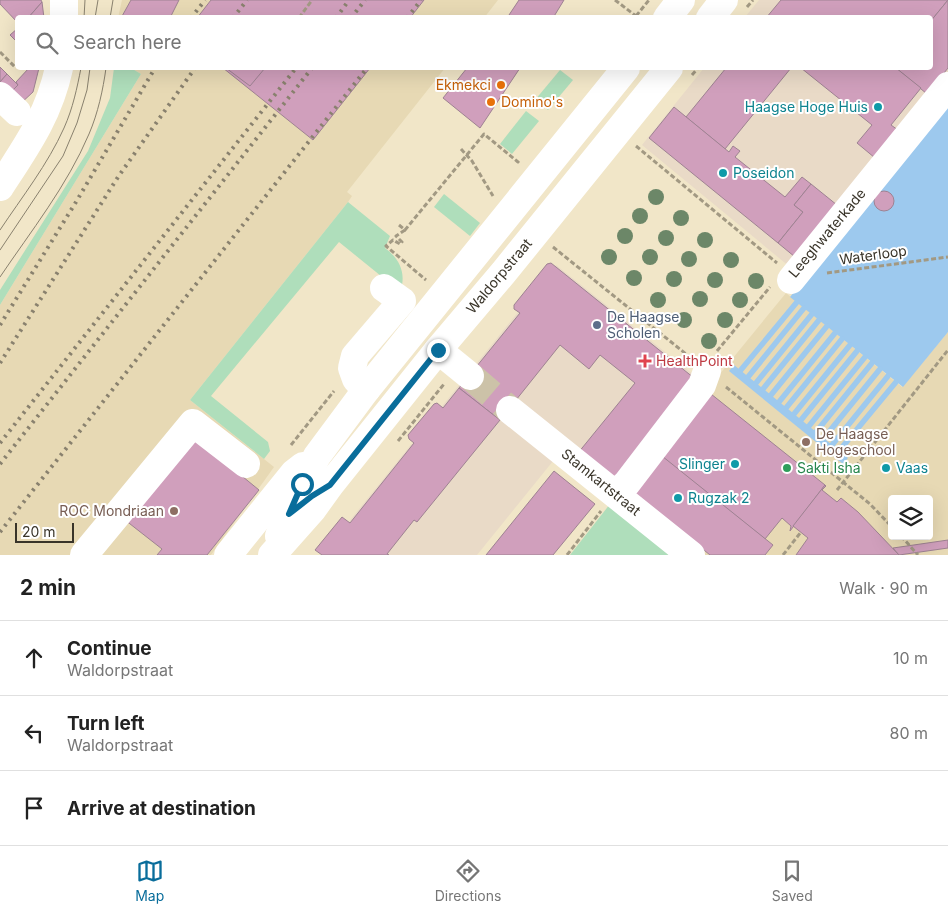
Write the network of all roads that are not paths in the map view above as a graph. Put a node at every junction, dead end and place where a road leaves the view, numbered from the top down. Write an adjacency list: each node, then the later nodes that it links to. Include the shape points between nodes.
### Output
1 (64, 0): 4 (street)
2 (681, 0): 5 (street)
3 (724, 0): 6 (street)
4 (64, 15)
5 (669, 15)
6 (712, 15)
7 (59, 70): 11 (street, via 37,129)
8 (667, 70): 14 (street, Waldorpstraat)
9 (623, 72): 17 (street, Waldorpstraat, via 482,245)
10 (948, 86): 12 (street, Leeghwaterkade)
11 (0, 187)
12 (790, 280)
13 (384, 288): 17 (street, via 402,301 355,356 352,368 356,378)
14 (438, 350): 16 (street); 21 (street, Waldorpstraat)
15 (707, 371): 22 (street, via 702,385)
16 (470, 376)
17 (349, 390): 19 (street, Waldorpstraat)
18 (510, 410): 22 (street, Stamkartstraat)
19 (317, 456): 23 (street, Waldorpstraat); 25 (street, Waldorpstraat, via 294,473)
20 (246, 464): 24 (street, via 193,423)
21 (330, 485): 23 (street, Waldorpstraat); 27 (street, Waldorpstraat)
22 (616, 493): 28 (street, Stamkartstraat)
23 (289, 514): 26 (street, Waldorpstraat); 27 (street, Waldorpstraat)
24 (84, 555)
25 (228, 555)
26 (244, 555)
27 (271, 555)
28 (692, 555)

